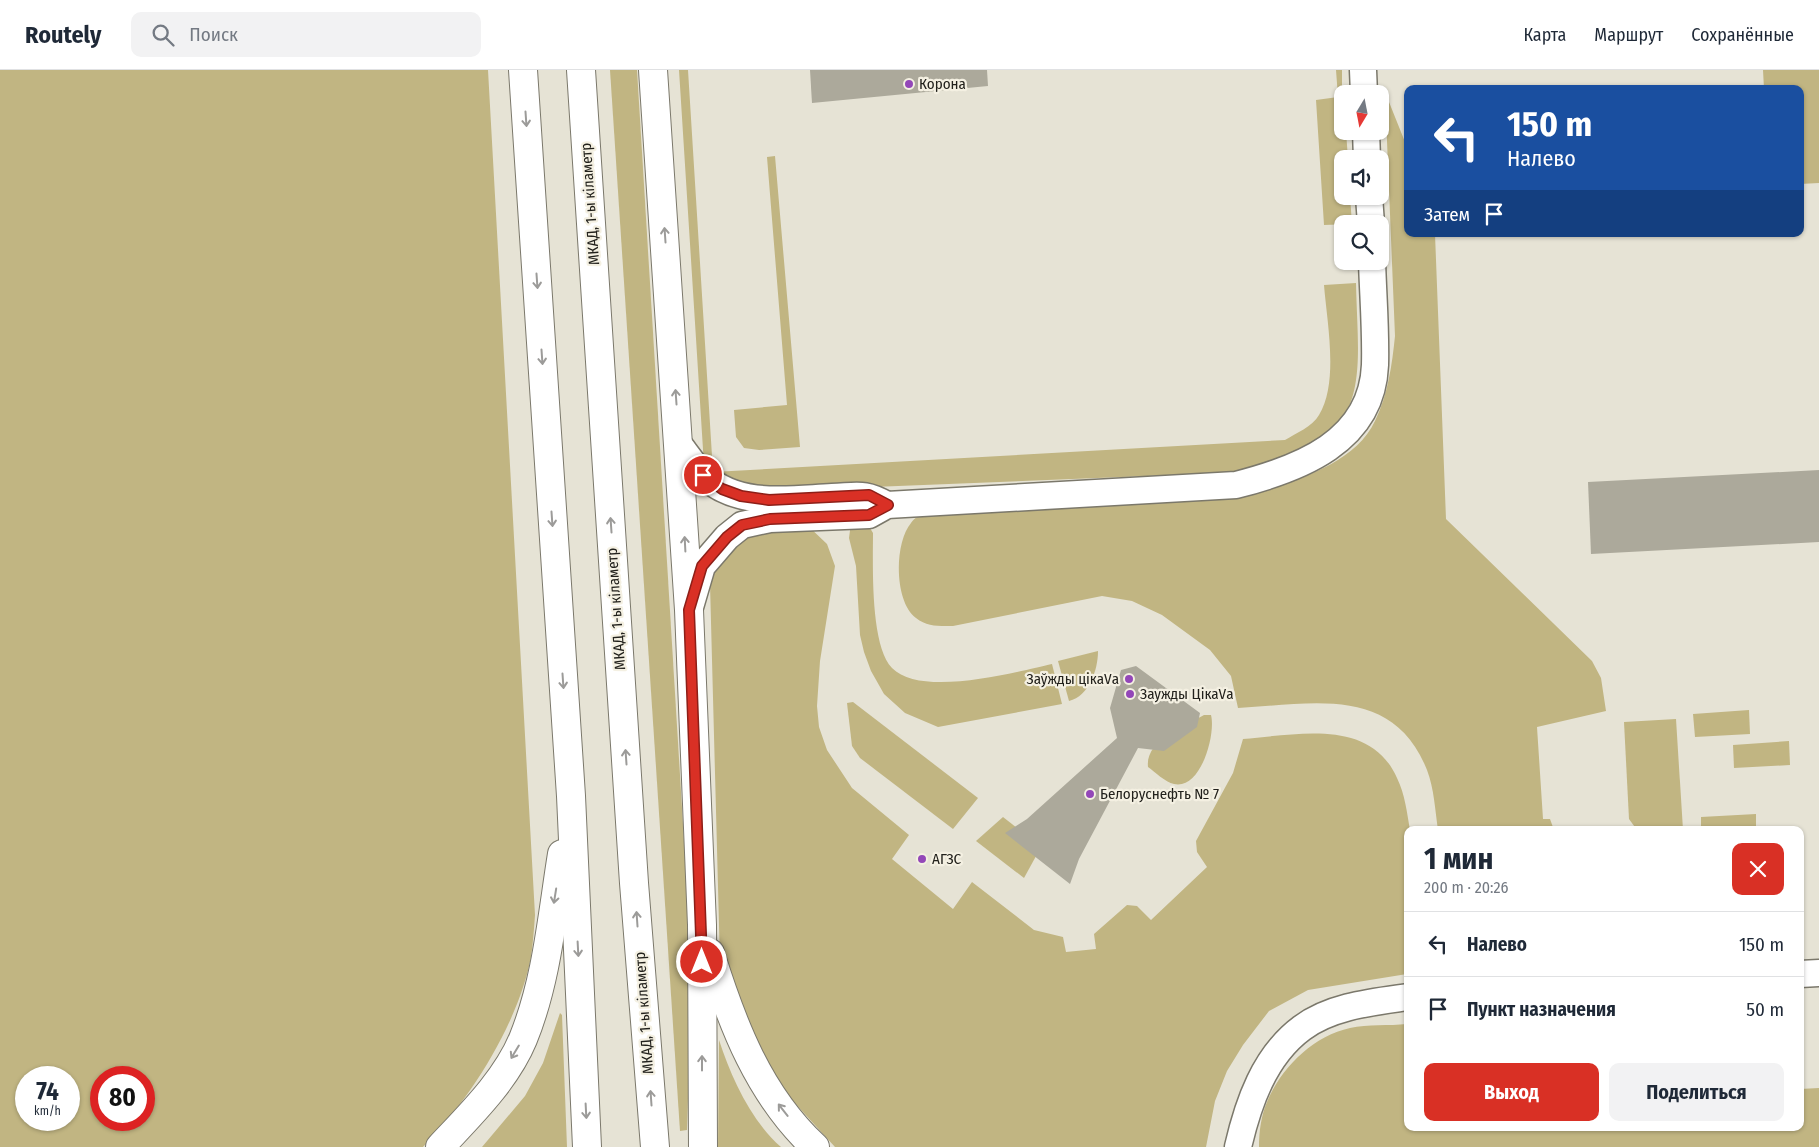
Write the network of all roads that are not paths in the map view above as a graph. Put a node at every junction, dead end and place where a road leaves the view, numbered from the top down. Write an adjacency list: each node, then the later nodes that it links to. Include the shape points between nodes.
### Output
1 (523, 70): 10 (highway, one-way to 10)
2 (581, 70): 18 (highway, МКАД, 1-ы кіламетр, one-way to 2)
3 (654, 70): 7 (highway, one-way to 3)
4 (1363, 70): 5 (street)
5 (1364, 85)
6 (1372, 270): 8 (street, via 1375,367 1366,405 1349,429 1326,450 1301,464 1273,476 1236,485)
7 (680, 446): 8 (street, via 703,475 722,489 741,496 769,500 869,495); 9 (highway, one-way to 7)
8 (888, 505): 9 (street, via 869,515 770,519 742,525 702,566)
9 (689, 610): 11 (highway)
10 (571, 796): 16 (highway, one-way to 16, via 542,986 522,1040 475,1110); 17 (highway, one-way to 17)
11 (702, 925): 19 (highway, one-way to 11); 20 (highway, one-way to 11, via 782,1110 750,1062 727,1007)
12 (1819, 973): 13 (street)
13 (1804, 974)
14 (1404, 998): 15 (street, via 1329,1014 1302,1028 1280,1051 1257,1086)
15 (1248, 1108): 21 (street); 22 (street)
16 (440, 1147)
17 (587, 1147)
18 (654, 1147)
19 (703, 1147)
20 (815, 1147)
21 (1238, 1147)
22 (1251, 1147)

